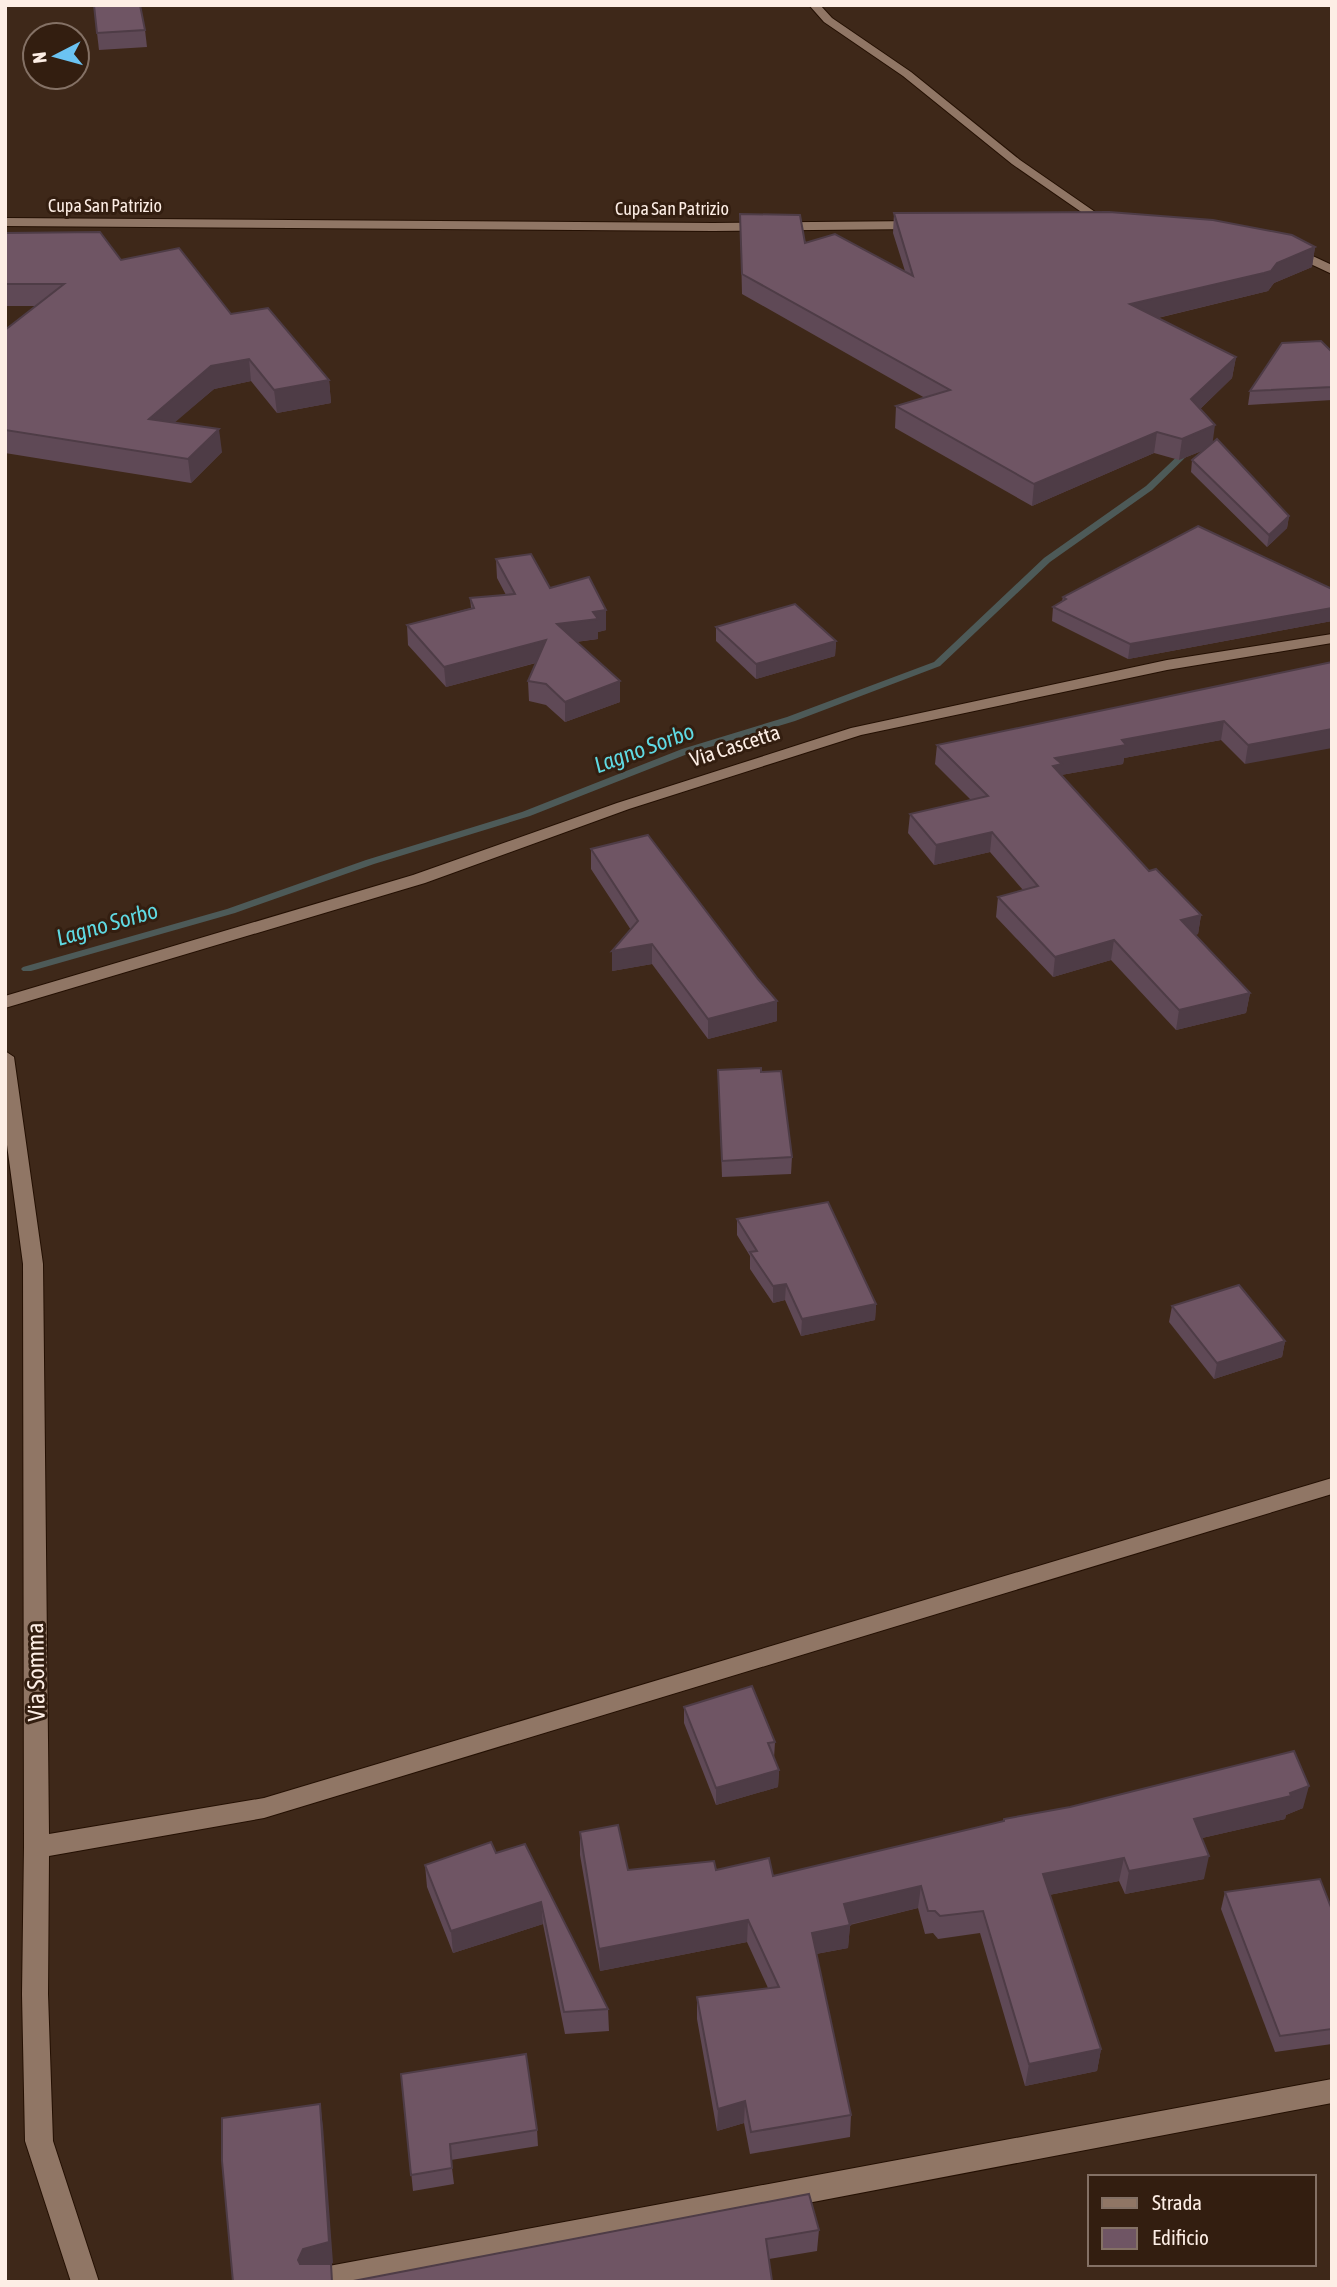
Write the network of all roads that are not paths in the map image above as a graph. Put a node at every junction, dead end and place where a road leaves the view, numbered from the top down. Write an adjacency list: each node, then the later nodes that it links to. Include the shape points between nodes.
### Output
1 (814, 5): 4 (street, via 1016,162 1114,225)
2 (5, 222): 3 (street, Cupa San Patrizio)
3 (935, 225)
4 (1081, 225)
5 (1270, 245): 6 (street, via 1294,250)
6 (1332, 270)
7 (1332, 638): 8 (street, Via Cascetta, via 1167,665 857,731 623,806 419,879)
8 (5, 1002)
9 (5, 1056): 11 (street, Via Somma, via 33,1264)
10 (1332, 1486): 11 (street, via 264,1808)
11 (37, 1847): 13 (street, Via Somma, via 39,2141)
12 (1332, 2091): 14 (street)
13 (85, 2282)
14 (318, 2282)

